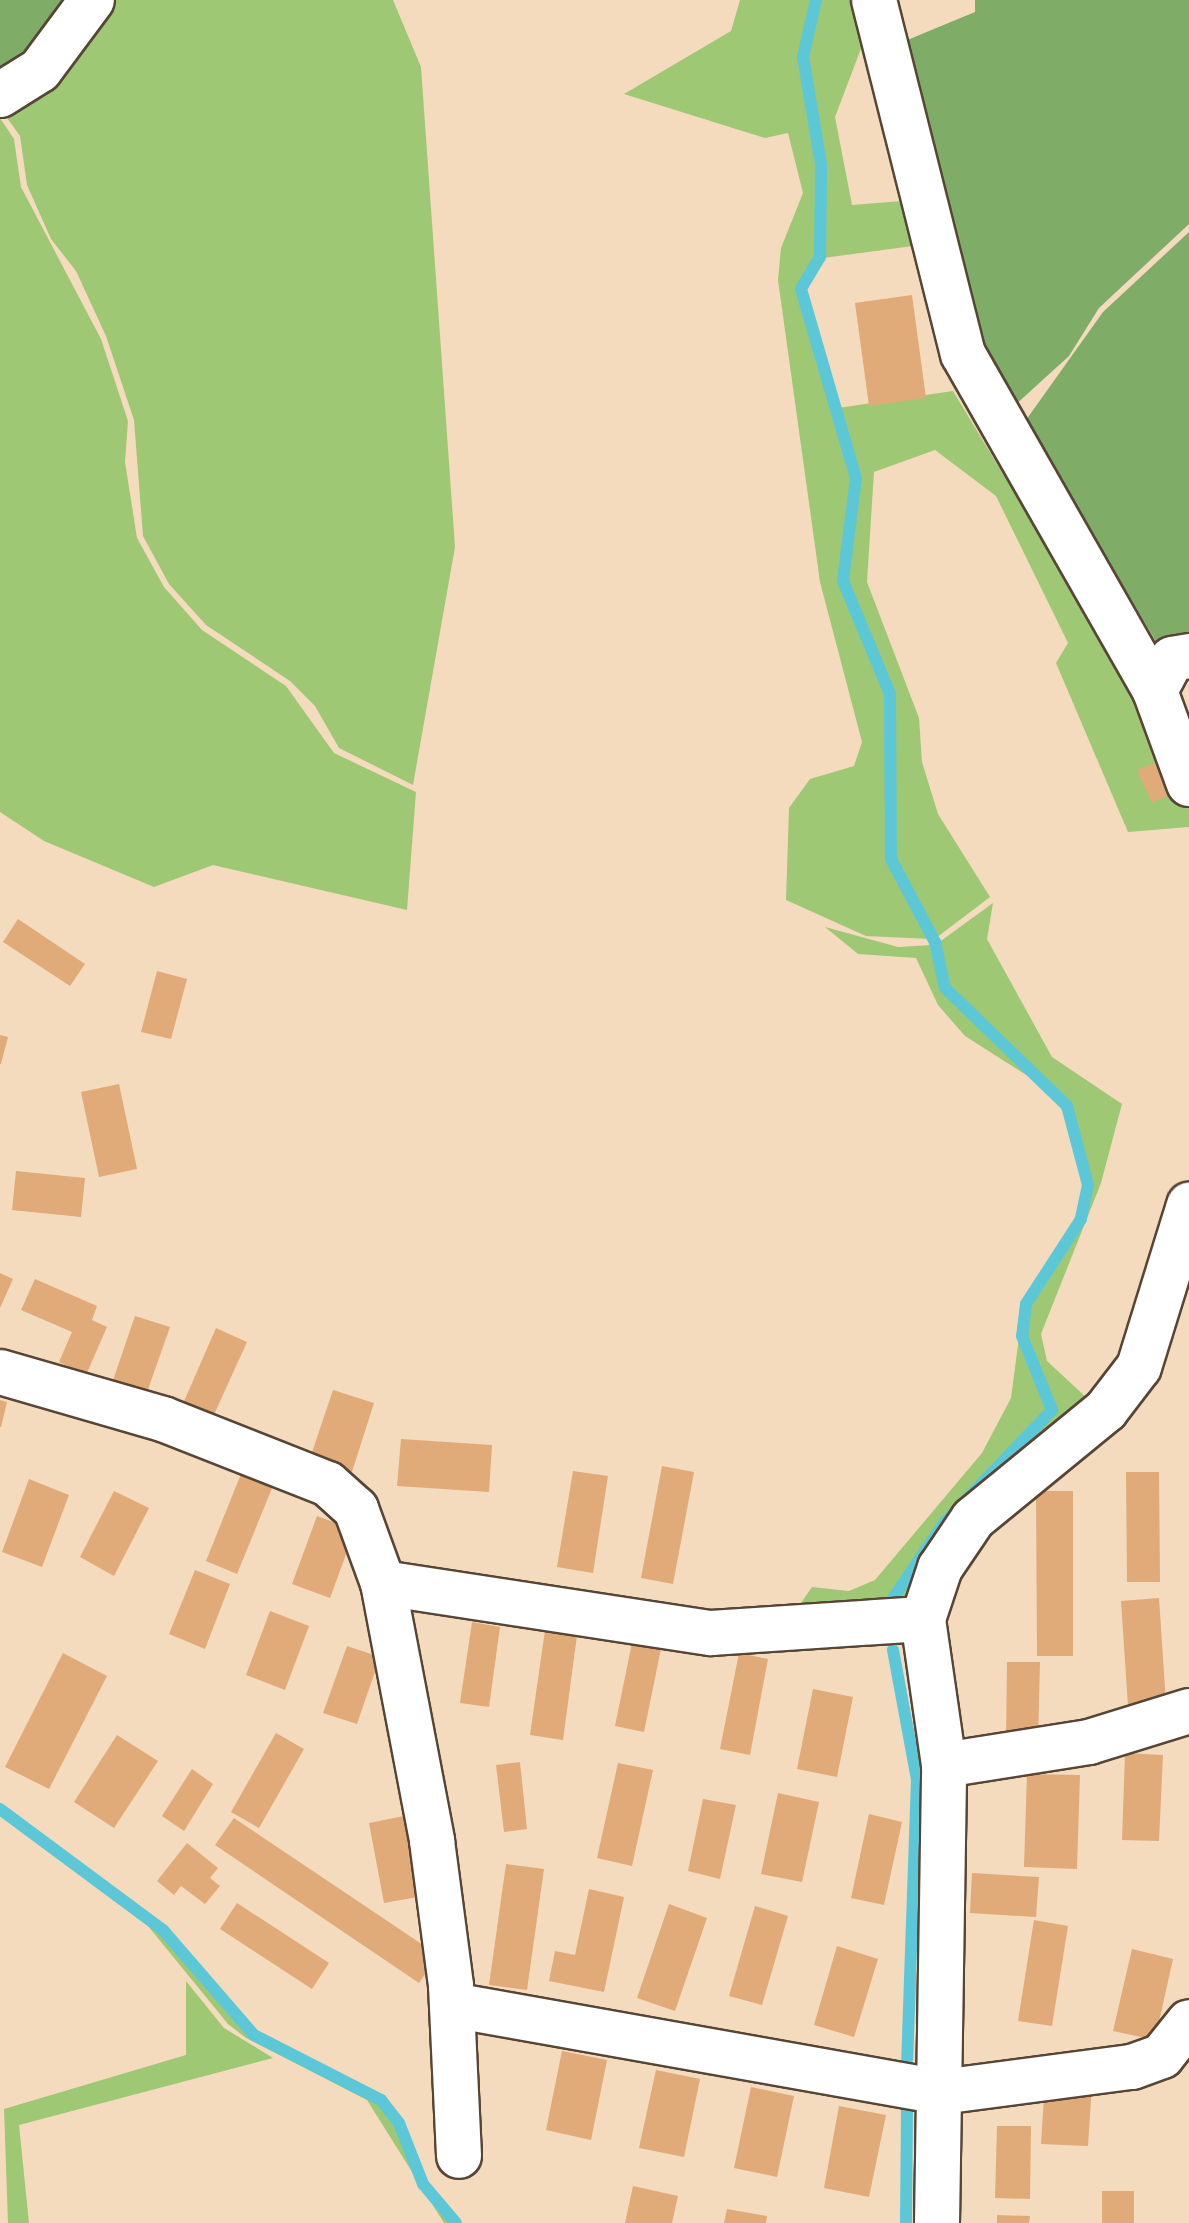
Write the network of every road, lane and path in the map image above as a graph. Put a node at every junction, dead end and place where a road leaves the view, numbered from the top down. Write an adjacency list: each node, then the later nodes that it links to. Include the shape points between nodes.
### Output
1 (92, 0): 3 (street, via 40,70)
2 (874, 0): 5 (street, via 963,354)
3 (0, 95)
4 (1189, 656): 5 (street, via 1172,659)
5 (1155, 691): 6 (street)
6 (1189, 784)
7 (1189, 1205): 10 (street, via 1139,1367 1123,1392 973,1519 940,1568)
8 (0, 1372): 9 (street, via 163,1419 328,1484 356,1509)
9 (383, 1583): 10 (street, via 711,1633); 13 (street, via 432,1841)
10 (923, 1619): 12 (street)
11 (1189, 1711): 12 (street, via 1089,1742)
12 (944, 1765): 15 (street)
13 (452, 2005): 15 (street); 16 (street)
14 (1189, 2022): 15 (street, via 1162,2056 1132,2067)
15 (941, 2092): 17 (street)
16 (459, 2156)
17 (937, 2223)

